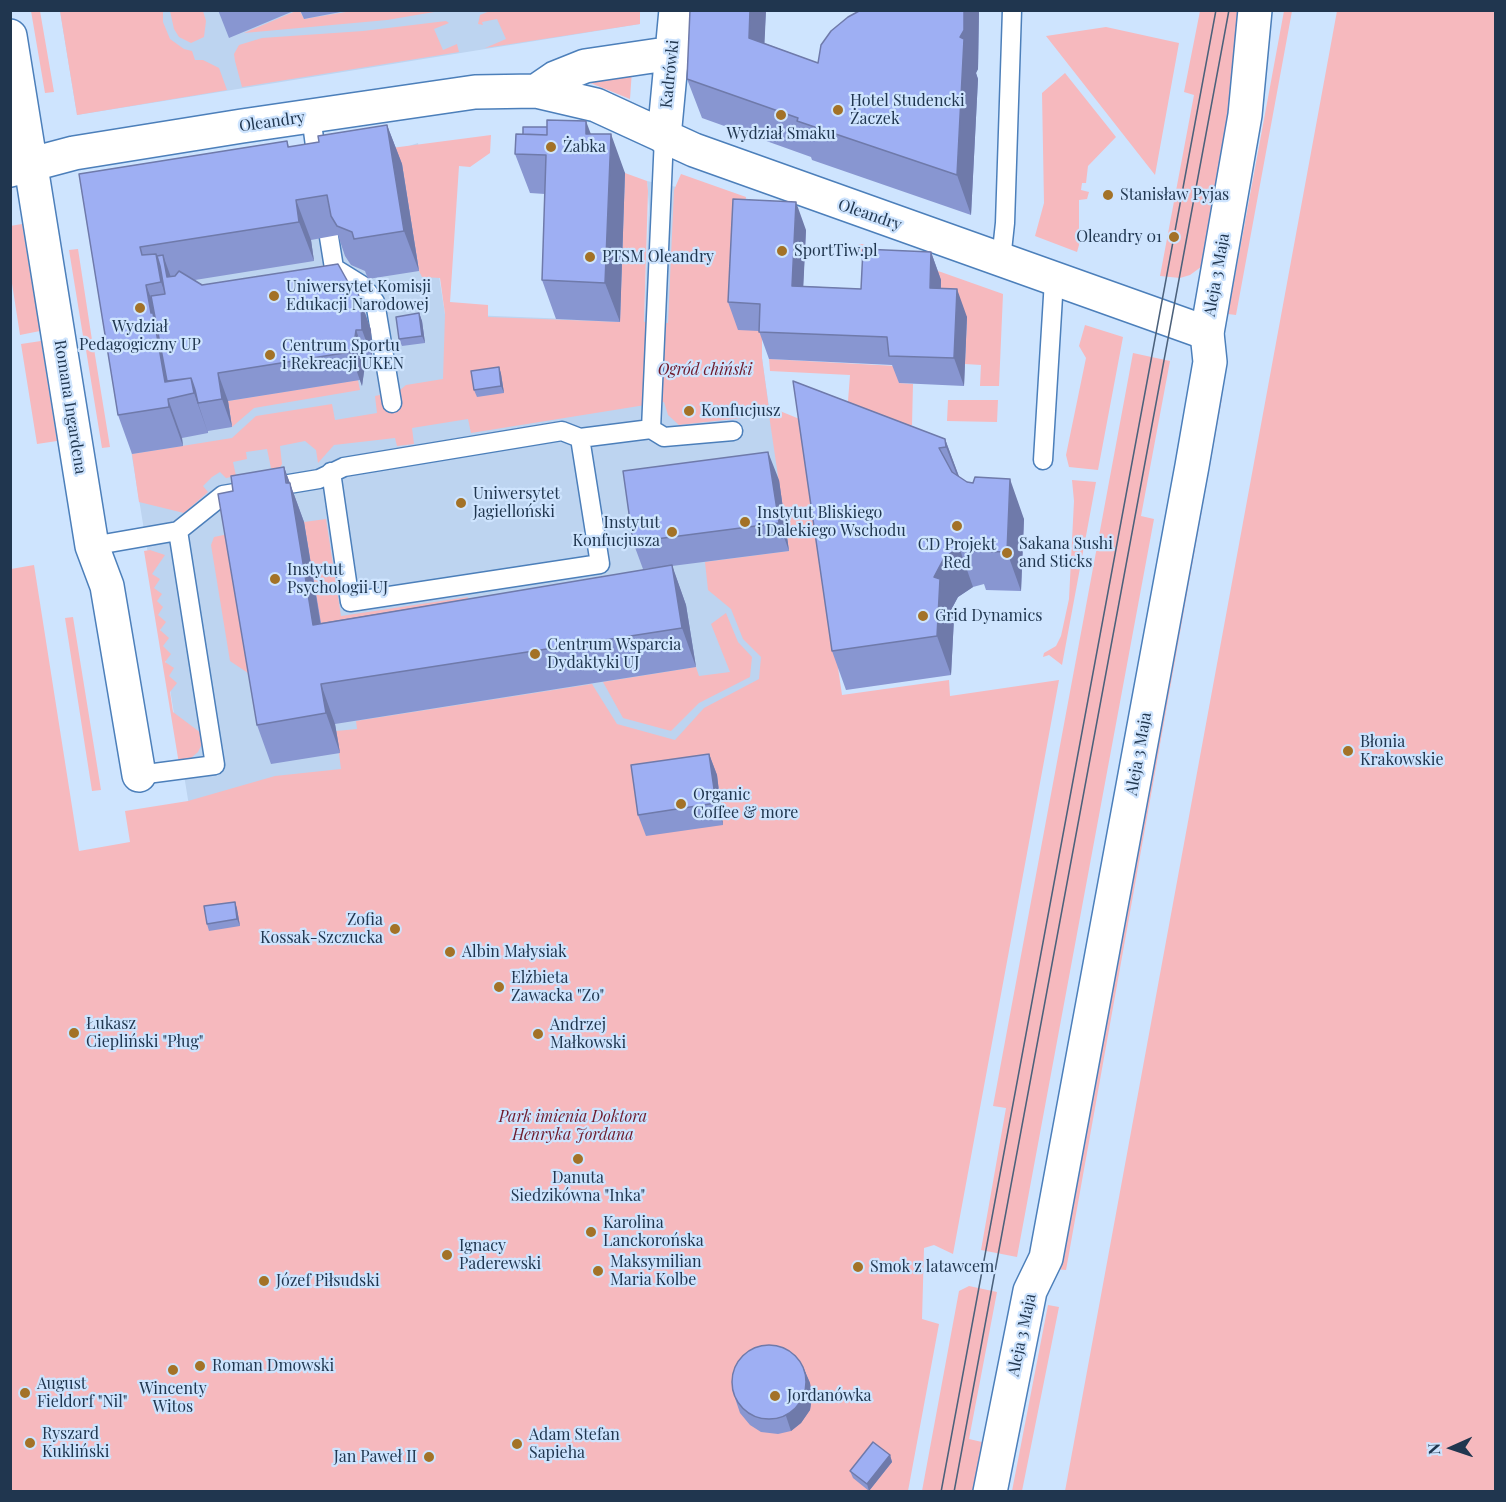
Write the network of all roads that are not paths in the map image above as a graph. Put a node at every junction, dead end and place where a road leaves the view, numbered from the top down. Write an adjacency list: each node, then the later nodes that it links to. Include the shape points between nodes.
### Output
1 (676, 10): 5 (street, Kadrówki)
2 (1012, 10): 12 (lane)
3 (1255, 10): 14 (street, Aleja 3 Maja, via 1245,115)
4 (10, 36): 9 (street, Romana Ingardena)
5 (673, 53): 6 (street, Oleandry, via 585,66); 8 (street, Kadrówki)
6 (536, 90): 7 (street, Oleandry, via 475,92); 8 (street, Oleandry, via 596,105)
7 (311, 116): 9 (street, Oleandry, via 75,153); 10 (lane)
8 (664, 137): 12 (street, Oleandry); 16 (lane)
9 (21, 167): 22 (street, Romana Ingardena)
10 (321, 184)
11 (329, 237): 15 (lane, via 334,268 363,286 375,302)
12 (1001, 260): 13 (street, Oleandry)
13 (1054, 280): 14 (street, Oleandry); 19 (lane)
14 (1207, 333): 24 (street, Aleja 3 Maja, via 1210,362 1192,466 1046,1258 1030,1291)
15 (392, 403)
16 (651, 429): 17 (lane, via 664,437); 18 (lane)
17 (733, 431)
18 (580, 438): 20 (lane, via 562,430 344,466); 20 (lane, via 600,564 350,602)
19 (1043, 460)
20 (331, 472): 21 (lane, via 319,479 223,495)
21 (178, 531): 22 (lane); 23 (lane, via 215,765)
22 (92, 546): 23 (street, Romana Ingardena, via 107,586)
23 (139, 775)
24 (990, 1491)

